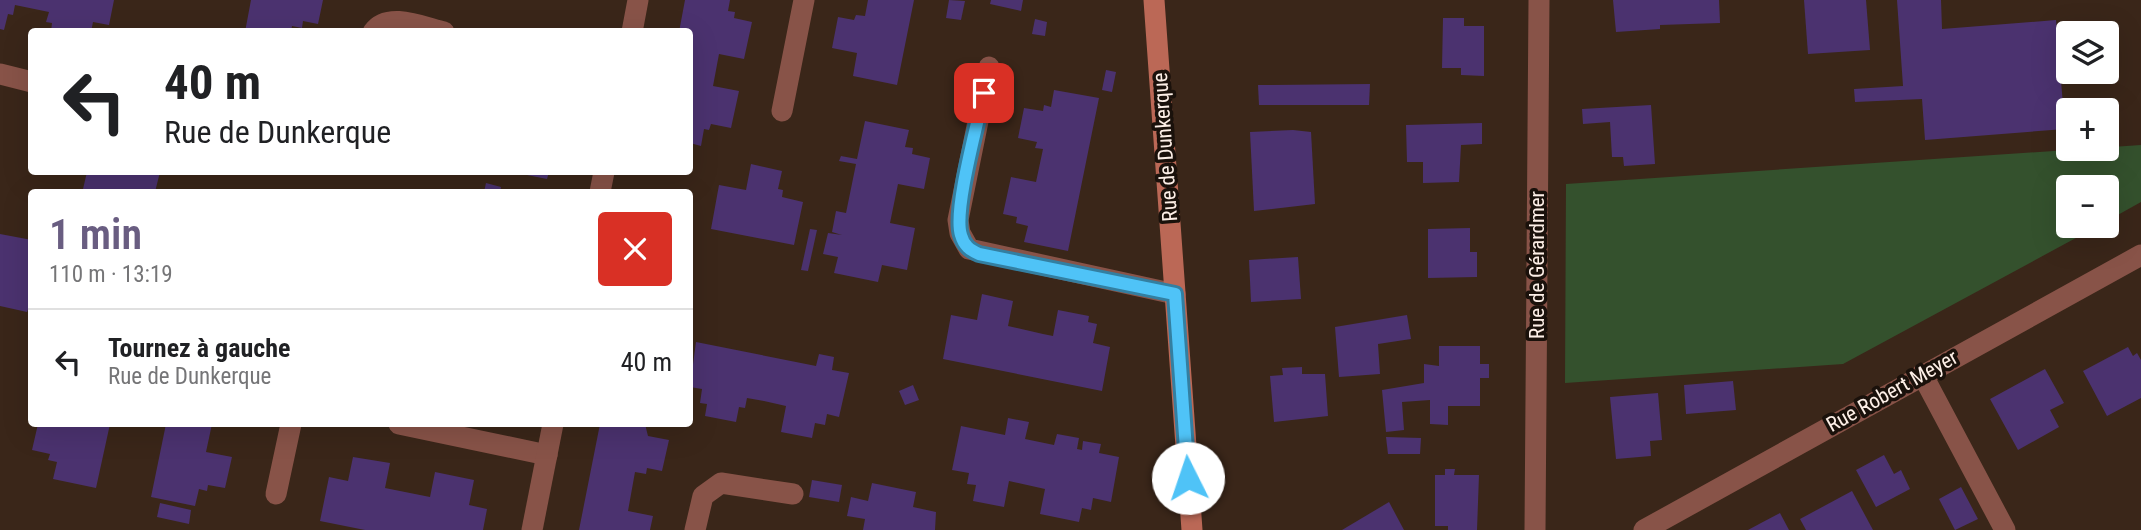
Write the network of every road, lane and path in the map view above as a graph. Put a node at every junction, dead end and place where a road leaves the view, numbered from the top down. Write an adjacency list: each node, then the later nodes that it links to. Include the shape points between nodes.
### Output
1 (638, 0): 7 (street)
2 (804, 0): 11 (street)
3 (1154, 0): 13 (street, Rue de Dunkerque)
4 (1539, 0): 24 (street, Rue de Gérardmer)
5 (377, 28): 6 (street, via 395,21)
6 (426, 28)
7 (633, 28)
8 (989, 67): 13 (street, via 958,220 969,249)
9 (0, 74): 10 (street)
10 (28, 81)
11 (782, 111)
12 (2141, 255): 14 (street, Rue Robert Meyer)
13 (1175, 294): 23 (street, Rue de Dunkerque)
14 (1922, 373): 25 (street, Rue Robert Meyer); 26 (street)
15 (290, 427): 19 (street)
16 (413, 427): 18 (street)
17 (552, 427): 18 (street)
18 (547, 455): 21 (street)
19 (276, 494)
20 (793, 494): 22 (street, via 721,483 703,496)
21 (532, 530)
22 (695, 530)
23 (1192, 530)
24 (1535, 530)
25 (1644, 530)
26 (2005, 530)

